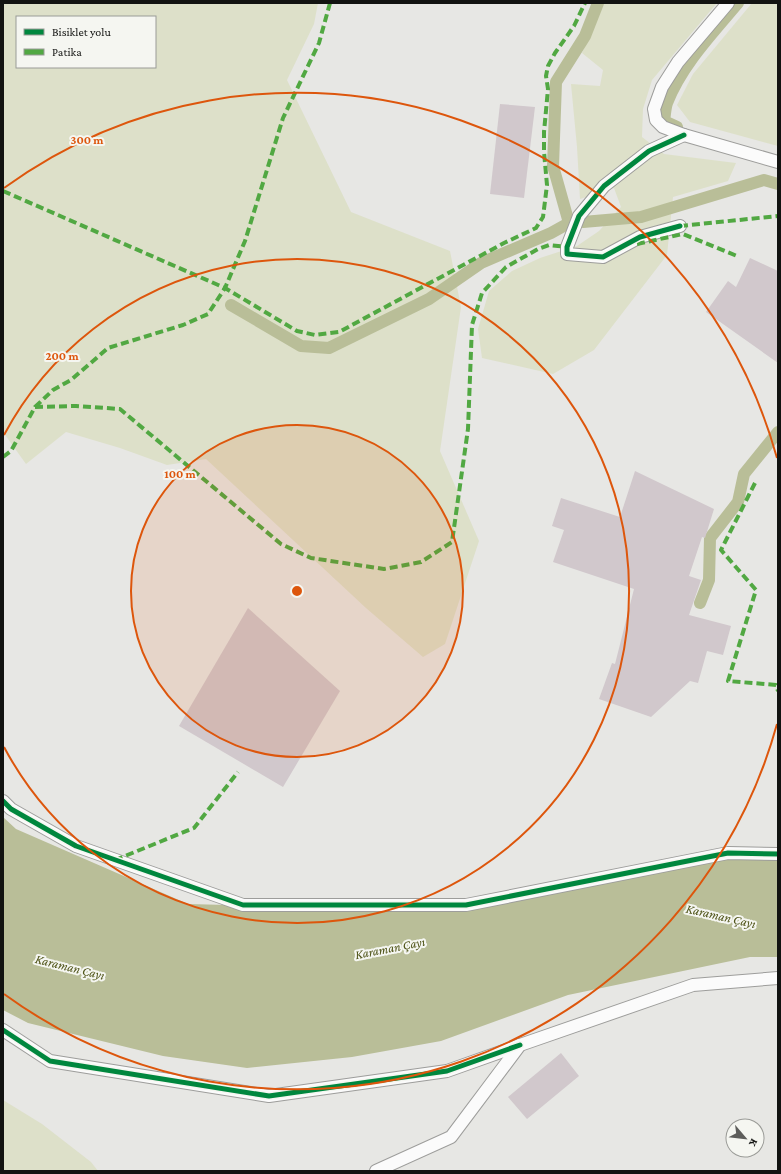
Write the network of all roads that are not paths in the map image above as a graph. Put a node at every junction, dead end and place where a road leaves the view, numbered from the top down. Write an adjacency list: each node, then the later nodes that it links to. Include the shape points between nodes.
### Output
1 (728, 3): 2 (street, via 678,62 662,87 654,109 656,120 663,127)
2 (684, 135): 3 (street); 4 (street, via 648,151 604,186 579,216 567,247 567,254 603,257 640,237)
3 (778, 162)
4 (680, 226)
5 (3, 801): 6 (street, via 11,809 76,846 243,906 466,905 728,853)
6 (778, 854)
7 (778, 978): 9 (street, via 693,985)
8 (3, 1030): 9 (street, via 50,1061 269,1096 447,1071)
9 (520, 1045): 10 (street, via 451,1137)
10 (376, 1171)

